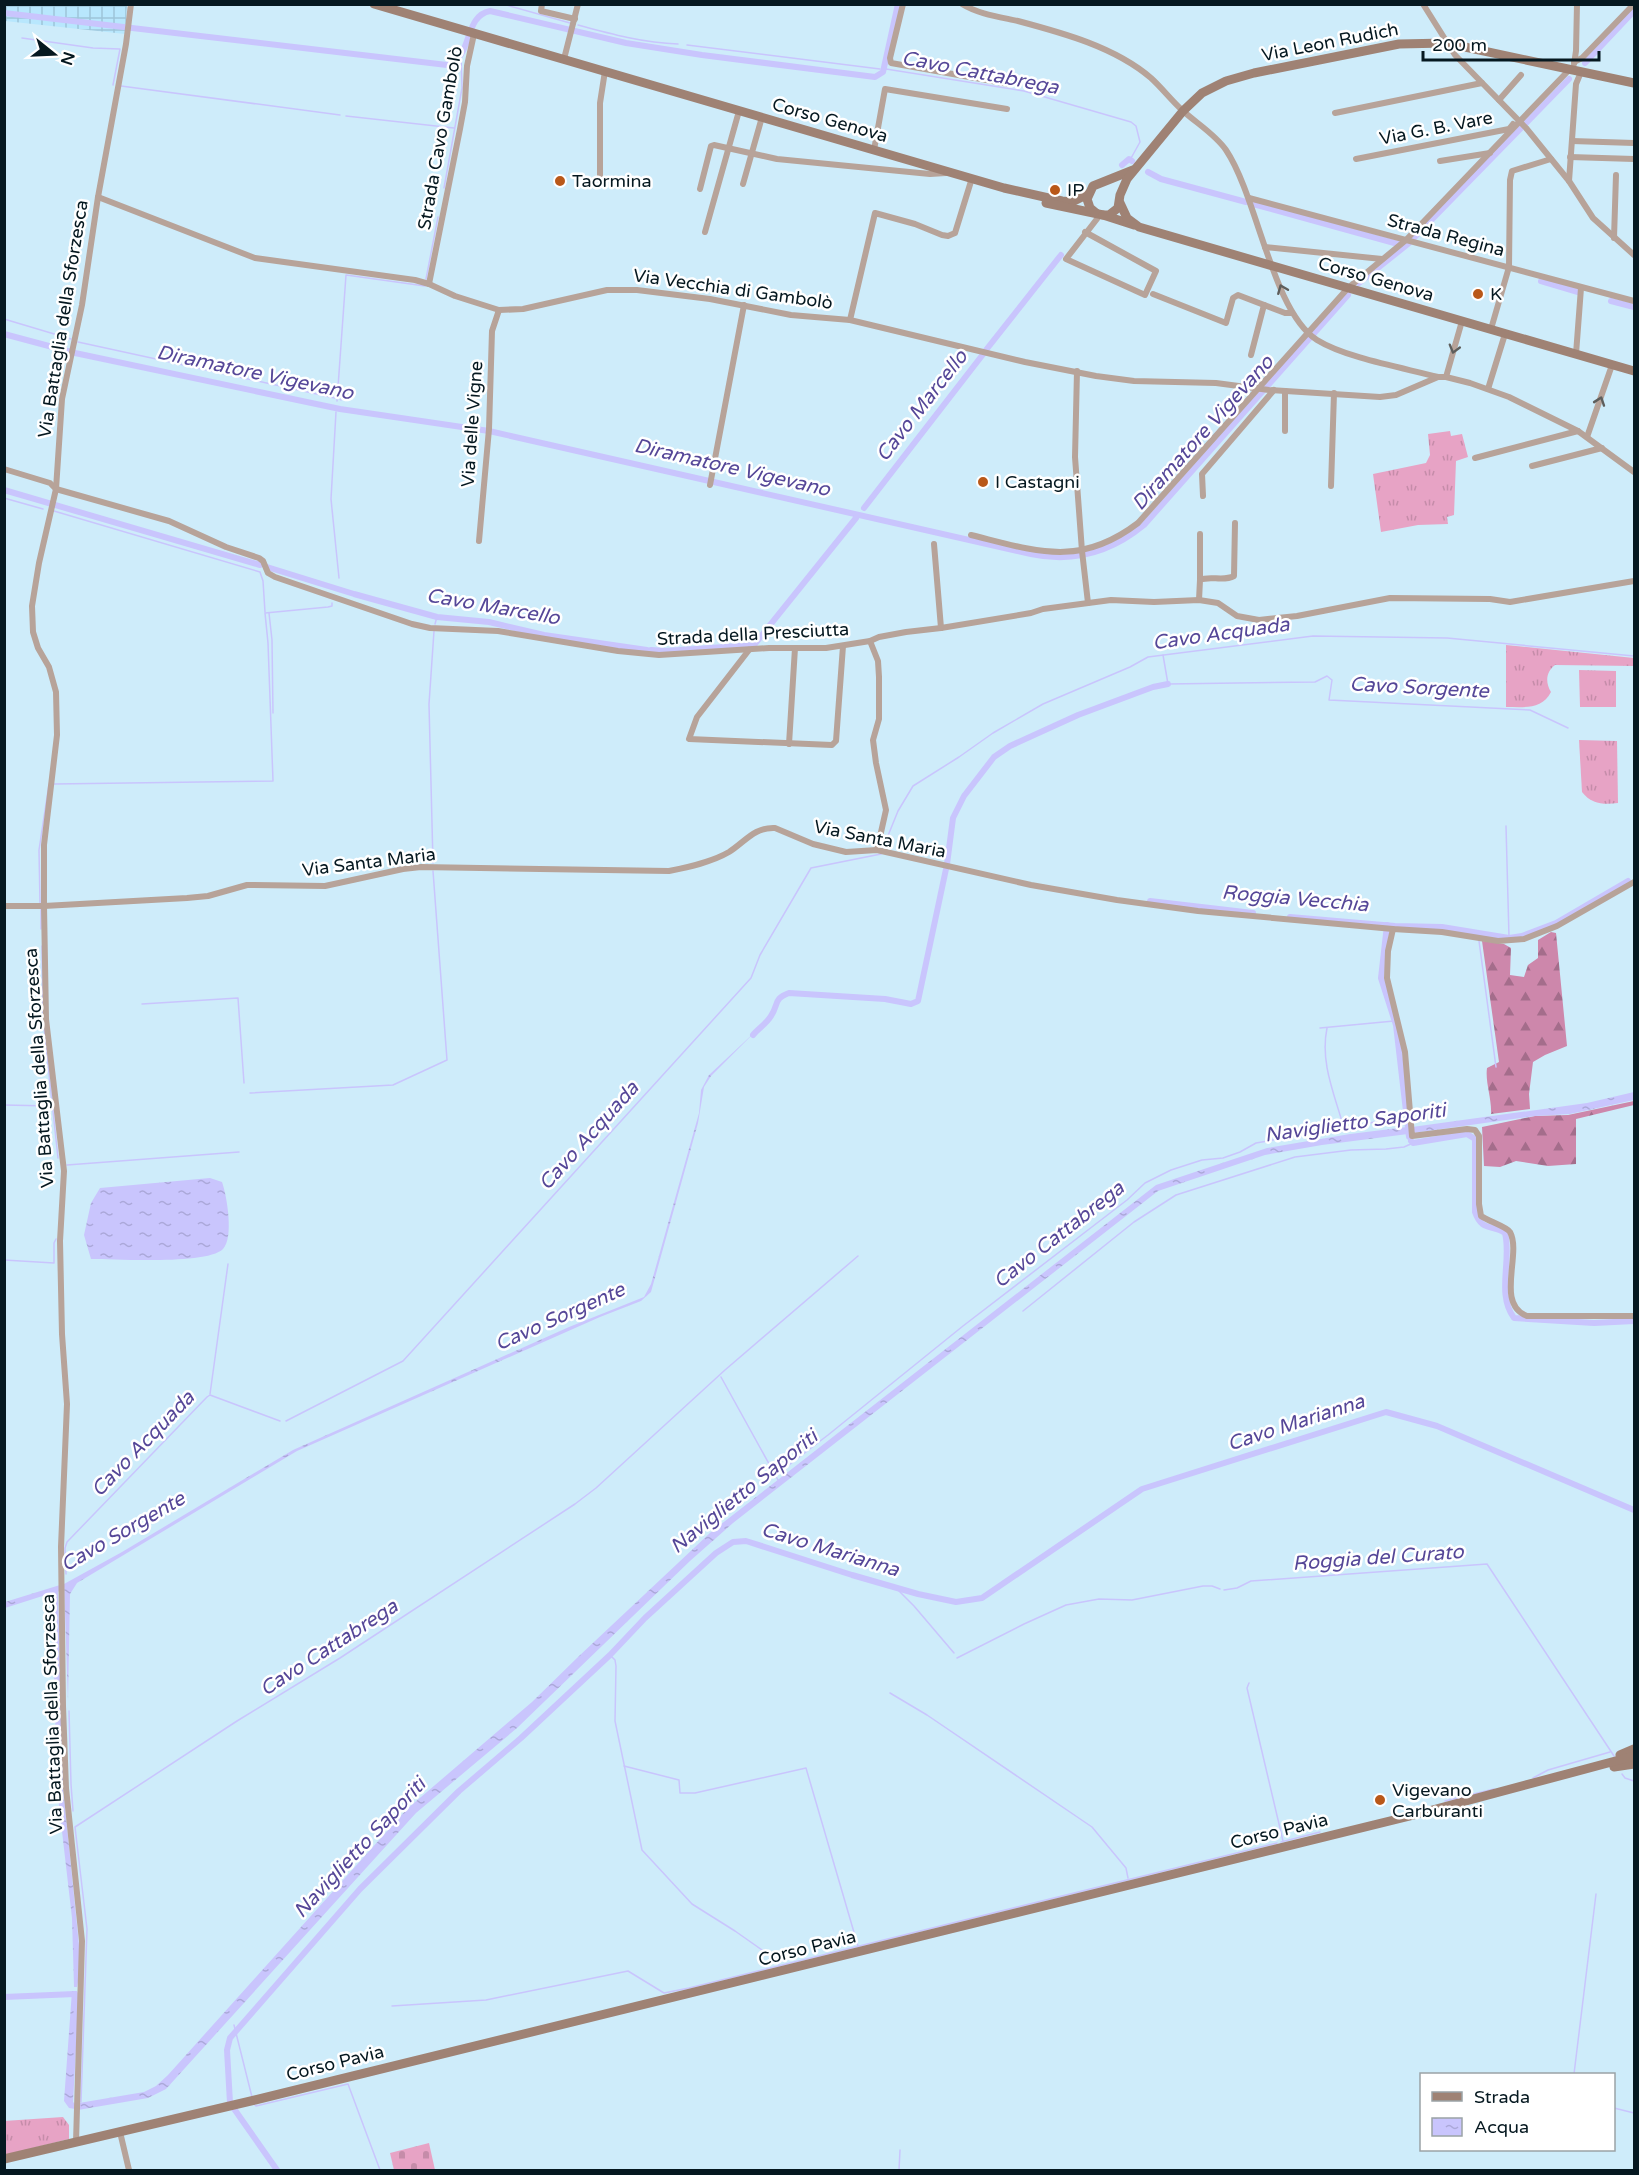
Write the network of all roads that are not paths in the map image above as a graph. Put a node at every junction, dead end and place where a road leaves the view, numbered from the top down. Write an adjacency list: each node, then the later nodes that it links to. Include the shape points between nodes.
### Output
1 (131, 4): 49 (street, Via Battaglia della Sforzesca)
2 (374, 4): 11 (main road, Corso Genova)
3 (542, 4): 10 (street, via 541,11)
4 (578, 4): 10 (street)
5 (903, 4): 19 (street, via 891,63)
6 (962, 4): 23 (street, via 1061,32 1119,57 1151,78)
7 (1423, 4): 12 (street)
8 (1577, 4): 14 (street)
9 (1634, 4): 14 (street)
10 (575, 19): 13 (street)
11 (471, 33): 13 (main road, Corso Genova); 63 (street, Strada Cavo Gambolò, via 465,102)
12 (1446, 43): 14 (main road, Via Leon Rudich); 17 (street); 23 (main road, Via Leon Rudich, via 1399,44 1254,73 1202,93)
13 (564, 59): 15 (main road, Corso Genova)
14 (1574, 69): 18 (main road, Via Leon Rudich); 26 (street); 27 (street)
15 (605, 71): 22 (main road, Corso Genova); 40 (street, via 600,103)
16 (1521, 75): 20 (street)
17 (1482, 83): 20 (street); 24 (street)
18 (1634, 83)
19 (1009, 84)
20 (1499, 100): 26 (street)
21 (1007, 109): 30 (street, via 885,89)
22 (739, 111): 25 (main road, Corso Genova); 29 (street)
23 (1182, 111): 38 (main road, Via Leon Rudich); 50 (street, via 1225,149)
24 (1335, 113)
25 (762, 117): 30 (main road, Corso Genova); 32 (street)
26 (1521, 123): 31 (street); 34 (street, Via G. B. Vare, via 1509,129); 35 (street)
27 (1572, 141): 28 (street); 33 (street)
28 (1635, 142)
29 (729, 148): 32 (street); 47 (street, via 711,146); 54 (street)
30 (874, 150): 39 (main road, Corso Genova)
31 (1491, 153): 37 (street); 57 (street)
32 (751, 154): 39 (street, via 930,174); 45 (street)
33 (1570, 157): 36 (street); 43 (street)
34 (1356, 159)
35 (1551, 159): 43 (street); 62 (street, via 1512,171)
36 (1635, 159)
37 (1440, 161)
38 (1138, 167): 44 (main road); 51 (main road, Via Leon Rudich, via 1127,179)
39 (955, 173): 42 (main road, Corso Genova)
40 (600, 175)
41 (1616, 176): 56 (street)
42 (972, 178): 46 (main road, Corso Genova); 72 (street, via 955,233 948,236 875,213)
43 (1569, 181): 56 (street, via 1593,219)
44 (1106, 182): 48 (main road, via 1097,183); 51 (main road, via 1115,186)
45 (743, 184)
46 (1004, 188): 48 (main road, Corso Genova, via 1072,202); 52 (main road, Corso Genova, via 1058,207)
47 (700, 189)
48 (1088, 194): 52 (main road, via 1090,208)
49 (98, 197): 63 (street, Via Vecchia di Gambolò, via 255,258); 99 (street, Via Battaglia della Sforzesca, via 62,399)
50 (1249, 198): 57 (street, Strada Regina); 58 (street)
51 (1120, 199): 52 (main road, via 1114,212); 53 (main road, via 1127,218)
52 (1100, 215): 53 (main road, Corso Genova); 55 (street)
53 (1139, 227): 61 (main road, Corso Genova)
54 (705, 232)
55 (1085, 232): 55 (street, via 1066,259 1145,296 1156,271)
56 (1614, 238): 59 (street)
57 (1410, 241): 60 (street); 62 (street, Strada Regina)
58 (1265, 247): 60 (street); 61 (street)
59 (1635, 255)
60 (1382, 259): 64 (street)
61 (1272, 266): 64 (main road, Corso Genova); 71 (street, one-way to 61)
62 (1509, 267): 65 (street, Strada Regina); 74 (street)
63 (429, 284): 70 (street, Via Vecchia di Gambolò)
64 (1348, 288): 73 (main road, Corso Genova); 75 (street)
65 (1581, 288): 67 (street, Strada Regina); 77 (street)
66 (1153, 294): 69 (street, via 1226,323 1233,298 1238,295)
67 (1635, 301)
68 (744, 305): 70 (street, Via Vecchia di Gambolò, via 618,289 523,309); 72 (street, Via Vecchia di Gambolò, via 791,315); 97 (street)
69 (1264, 305): 71 (street); 78 (street)
70 (499, 310): 104 (street, Via delle Vigne, via 492,331 489,433)
71 (1291, 313): 75 (street)
72 (850, 320): 81 (street, Via Vecchia di Gambolò)
73 (1462, 321): 74 (main road, Corso Genova); 82 (street, one-way to 82)
74 (1491, 329): 76 (main road, Corso Genova)
75 (1309, 332): 83 (street, via 1347,352); 84 (street)
76 (1505, 334): 77 (main road, Corso Genova); 85 (street)
77 (1576, 354): 79 (main road, Corso Genova)
78 (1251, 355)
79 (1612, 365): 80 (main road, Corso Genova); 91 (street, one-way to 79)
80 (1635, 371)
81 (1077, 372): 84 (street, Via Vecchia di Gambolò, via 1134,381); 106 (street, via 1075,457)
82 (1446, 376): 83 (street); 85 (street)
83 (1438, 377): 88 (street, Via Vecchia di Gambolò, via 1388,396)
84 (1259, 388): 86 (street, Via Vecchia di Gambolò); 106 (street, via 1144,518 1113,540)
85 (1488, 388): 90 (street)
86 (1271, 390): 87 (street, Via Vecchia di Gambolò); 100 (street, via 1202,474)
87 (1285, 391): 88 (street, Via Vecchia di Gambolò); 89 (street)
88 (1334, 393): 98 (street)
89 (1285, 431)
90 (1578, 431): 91 (street); 93 (street)
91 (1587, 437): 92 (street)
92 (1602, 448): 94 (street); 96 (street)
93 (1475, 458)
94 (1532, 466)
95 (4, 469): 99 (street, Strada della Presciutta, via 50,483)
96 (1635, 472)
97 (710, 485)
98 (1331, 486)
99 (56, 489): 115 (street, Strada della Presciutta, via 169,521 259,558 275,577 412,624 498,631 632,654); 120 (street, Via Battaglia della Sforzesca, via 32,606 33,632 56,692 57,735 44,845)
100 (1203, 496)
101 (1235, 523): 107 (street, via 1234,576)
102 (1200, 534): 107 (street)
103 (971, 535): 106 (street, via 1046,552)
104 (479, 541)
105 (934, 544): 111 (street)
106 (1082, 554): 110 (street)
107 (1200, 580): 109 (street)
108 (1635, 581): 109 (street, Strada della Presciutta, via 1509,602 1390,598 1259,620 1238,616 1218,603)
109 (1199, 600): 110 (street, Strada della Presciutta)
110 (1088, 603): 111 (street, Strada della Presciutta)
111 (941, 628): 112 (street, Strada della Presciutta)
112 (870, 641): 113 (street, Strada della Presciutta); 117 (street, via 879,677 879,719 873,740 886,810)
113 (843, 646): 114 (street, Strada della Presciutta); 116 (street, via 836,741 832,745)
114 (795, 648): 115 (street, Strada della Presciutta); 116 (street)
115 (749, 650): 116 (street, via 697,717 689,739)
116 (789, 744)
117 (877, 850): 120 (street, Via Santa Maria, via 846,852 769,828 751,833 729,852 669,871 421,867 325,886 247,885 208,896); 121 (street, Via Santa Maria, via 1030,885 1117,900)
118 (1635, 882): 121 (street, Via Santa Maria, via 1557,926 1524,939 1509,941)
119 (4, 906): 120 (street, Via Santa Maria)
120 (44, 906): 128 (street, Via Battaglia della Sforzesca, via 46,1018 64,1171 60,1253 67,1404 60,1547 66,1788 82,1941)
121 (1388, 929): 122 (street, via 1387,978 1405,1052 1412,1132 1467,1129 1475,1130 1479,1136 1481,1216 1511,1232 1511,1291 1519,1313)
122 (1635, 1316)
123 (1635, 1749): 126 (main road)
124 (1635, 1758): 126 (main road, Corso Pavia)
125 (1635, 1764): 126 (main road)
126 (1579, 1772): 127 (main road, Corso Pavia)
127 (120, 2132): 128 (main road, Corso Pavia); 130 (street)
128 (76, 2142): 129 (main road, Corso Pavia)
129 (4, 2159)
130 (129, 2170)

